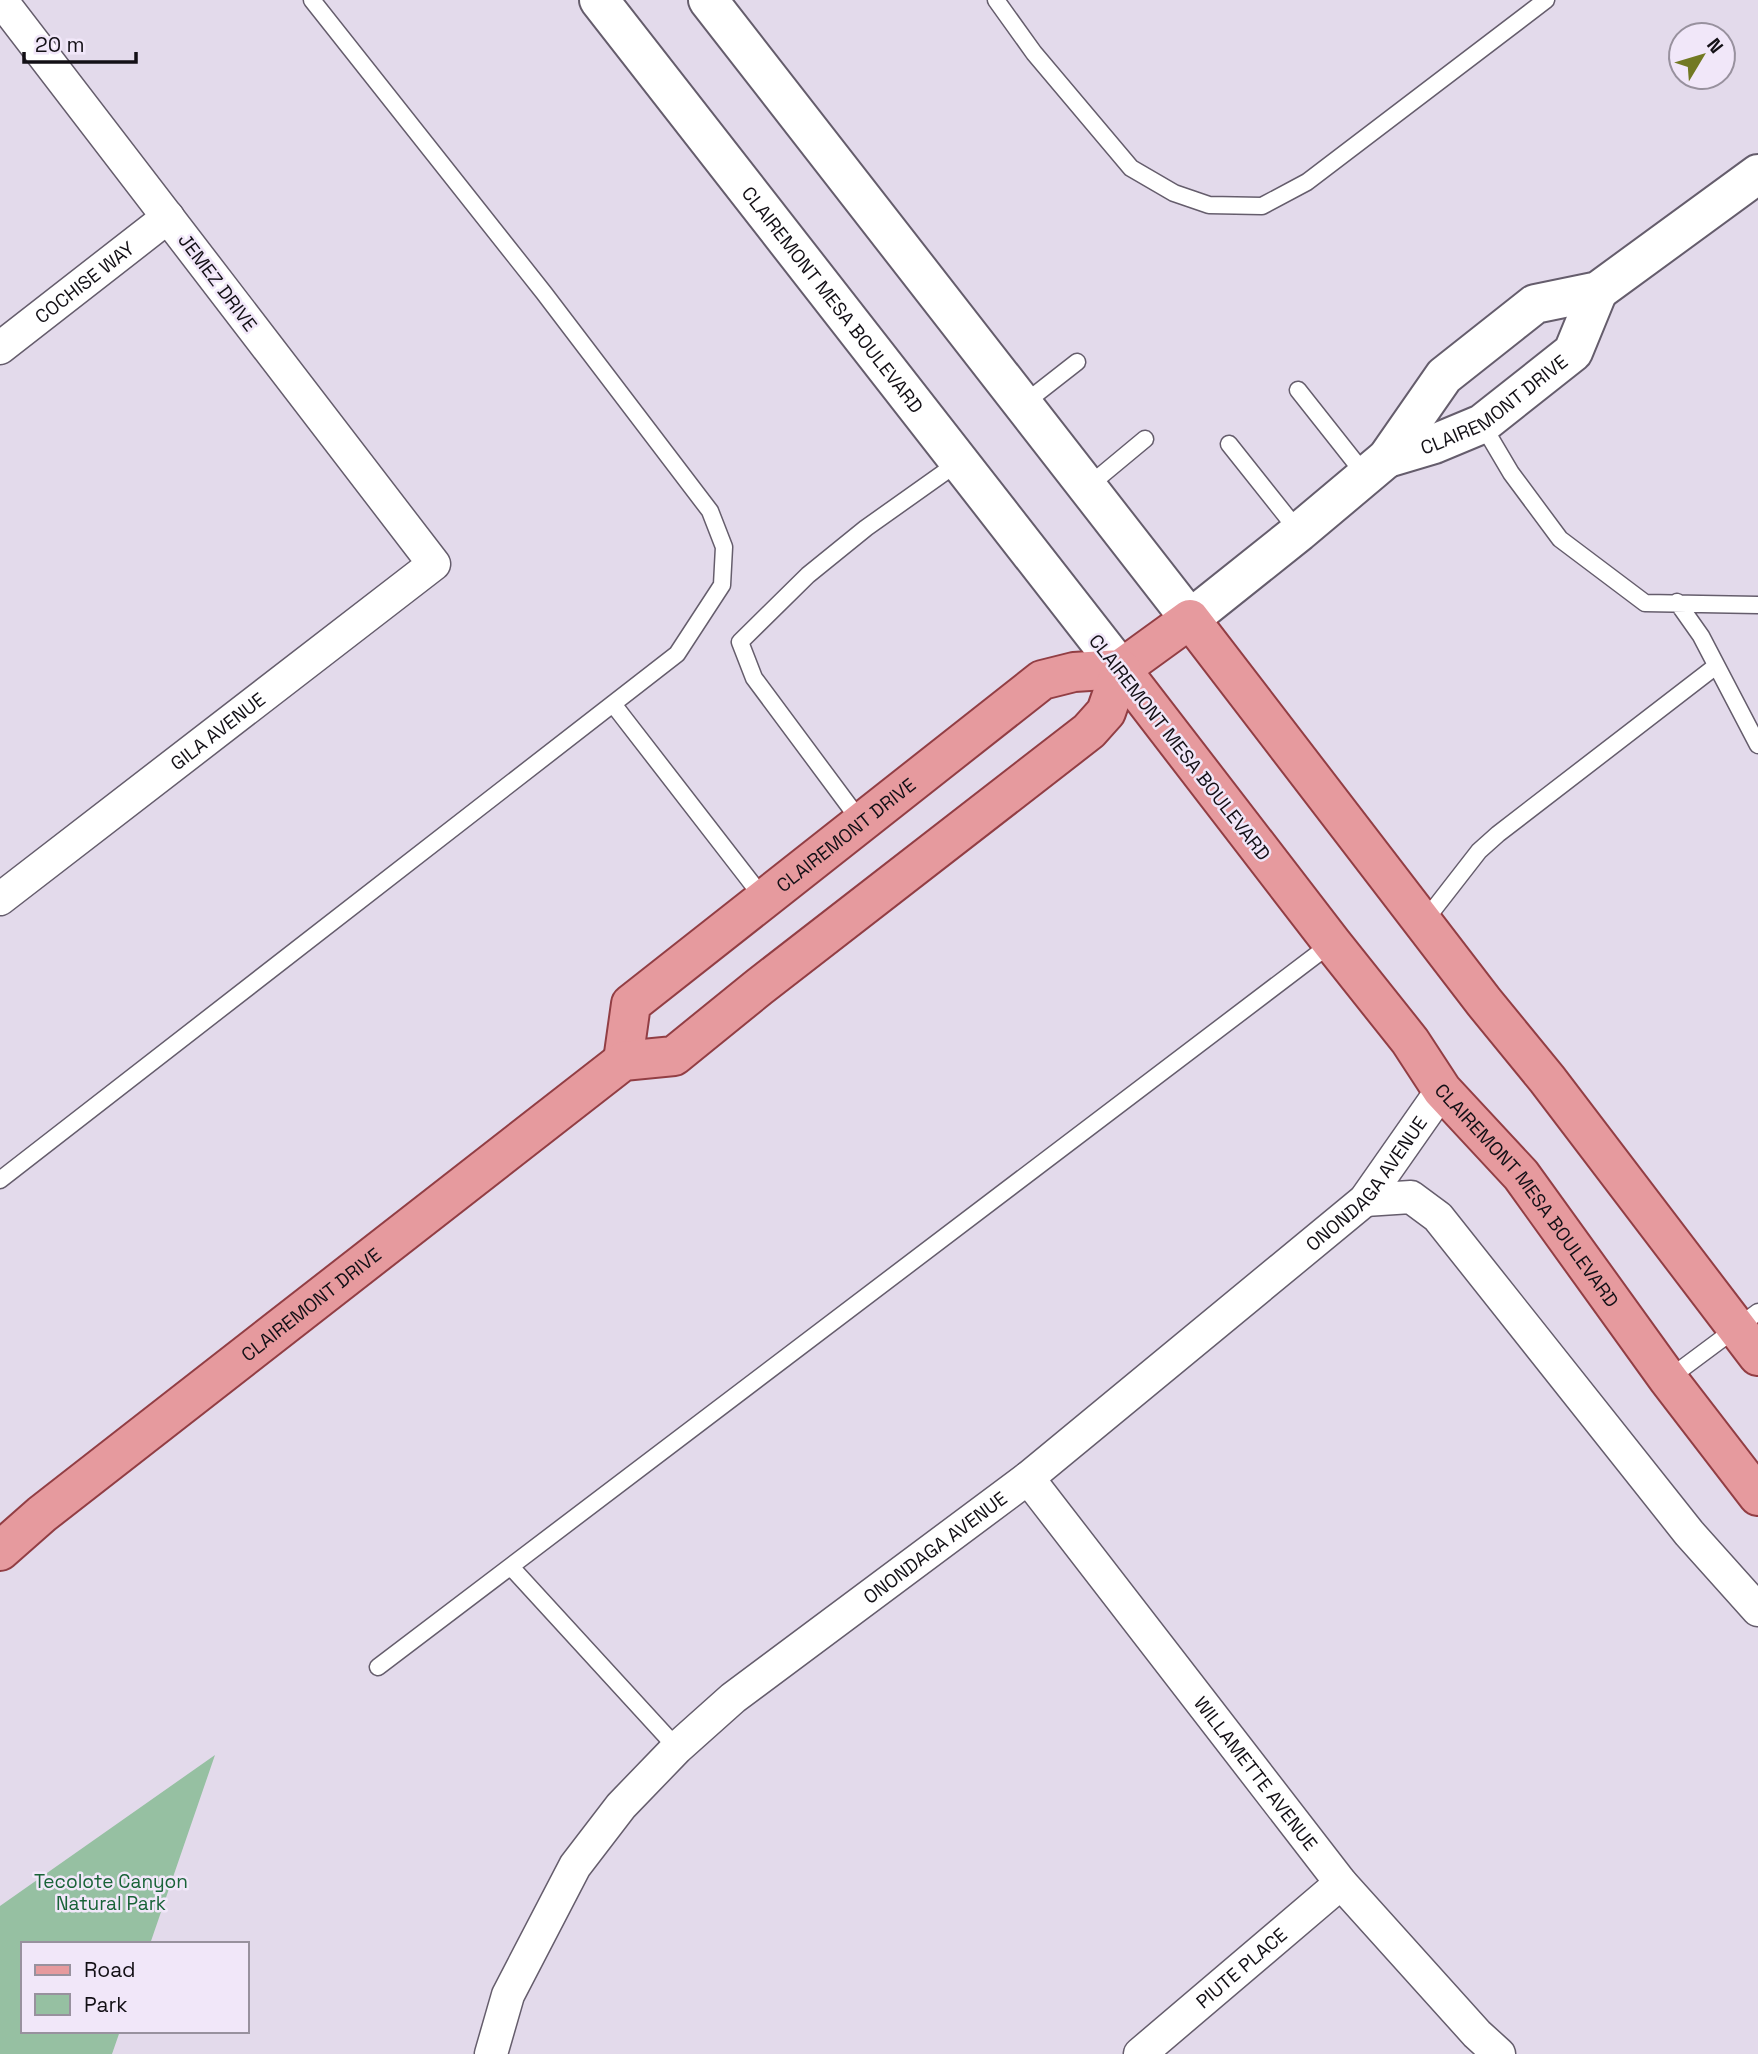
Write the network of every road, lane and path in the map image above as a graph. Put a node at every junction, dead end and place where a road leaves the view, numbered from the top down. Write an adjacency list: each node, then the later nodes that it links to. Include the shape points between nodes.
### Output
1 (1, 0): 8 (street, JEMEZ DRIVE)
2 (312, 0): 27 (lane, via 710,511 724,547 722,584 677,654)
3 (599, 0): 17 (main road, CLAIREMONT MESA BOULEVARD)
4 (708, 0): 13 (main road)
5 (996, 0): 6 (lane, via 1131,169 1174,193 1209,205 1262,206 1307,182)
6 (1546, 0)
7 (1758, 174): 9 (main road, CLAIREMONT DRIVE)
8 (168, 217): 10 (street, COCHISE WAY); 21 (street, JEMEZ DRIVE)
9 (1598, 291): 14 (main road, CLAIREMONT DRIVE, via 1573,352); 18 (main road, CLAIREMONT DRIVE, via 1535,304 1454,368)
10 (0, 348)
11 (1077, 362): 13 (lane)
12 (1298, 390): 18 (lane)
13 (1022, 405): 19 (main road)
14 (1482, 424): 18 (main road, CLAIREMONT DRIVE); 22 (lane, via 1560,540 1645,603)
15 (1145, 439): 19 (lane)
16 (1229, 444): 20 (lane)
17 (959, 462): 26 (main road, CLAIREMONT MESA BOULEVARD); 29 (lane, via 808,575 740,642 754,678)
18 (1376, 467): 20 (main road, CLAIREMONT DRIVE)
19 (1086, 488): 24 (main road)
20 (1299, 532): 24 (main road, CLAIREMONT DRIVE)
21 (434, 564): 30 (street, GILA AVENUE)
22 (1677, 603): 23 (lane); 25 (lane)
23 (1758, 605)
24 (1190, 619): 26 (main road, CLAIREMONT DRIVE); 32 (main road)
25 (1716, 666): 28 (lane); 32 (lane, via 1498,834 1479,851)
26 (1121, 669): 29 (main road, CLAIREMONT DRIVE, via 1074,672 1042,680); 33 (main road, CLAIREMONT MESA BOULEVARD); 34 (main road, via 1106,712 1089,731 674,1056)
27 (613, 704): 31 (lane); 36 (lane)
28 (1758, 745)
29 (862, 822): 31 (main road, CLAIREMONT DRIVE)
30 (0, 899)
31 (764, 899): 34 (main road, CLAIREMONT DRIVE, via 631,1004)
32 (1423, 923): 38 (main road)
33 (1332, 943): 35 (main road, CLAIREMONT MESA BOULEVARD); 43 (lane)
34 (623, 1061): 42 (main road, CLAIREMONT DRIVE)
35 (1443, 1090): 37 (street, ONONDAGA AVENUE); 39 (main road, CLAIREMONT MESA BOULEVARD, via 1521,1175)
36 (0, 1180)
37 (1365, 1200): 40 (street, ONONDAGA AVENUE); 44 (street, via 1411,1196 1438,1217 1689,1533)
38 (1751, 1332): 39 (lane)
39 (1668, 1379): 41 (main road, CLAIREMONT MESA BOULEVARD)
40 (1028, 1478): 46 (street, ONONDAGA AVENUE, via 733,1698); 47 (street, WILLAMETTE AVENUE)
41 (1758, 1496)
42 (0, 1551)
43 (511, 1567): 45 (lane); 46 (lane)
44 (1758, 1610)
45 (378, 1667)
46 (677, 1748): 48 (street, ONONDAGA AVENUE, via 621,1806 575,1866 508,1995)
47 (1342, 1883): 49 (street, PIUTE PLACE); 50 (street, WILLAMETTE AVENUE)
48 (491, 2054)
49 (1140, 2054)
50 (1499, 2054)

